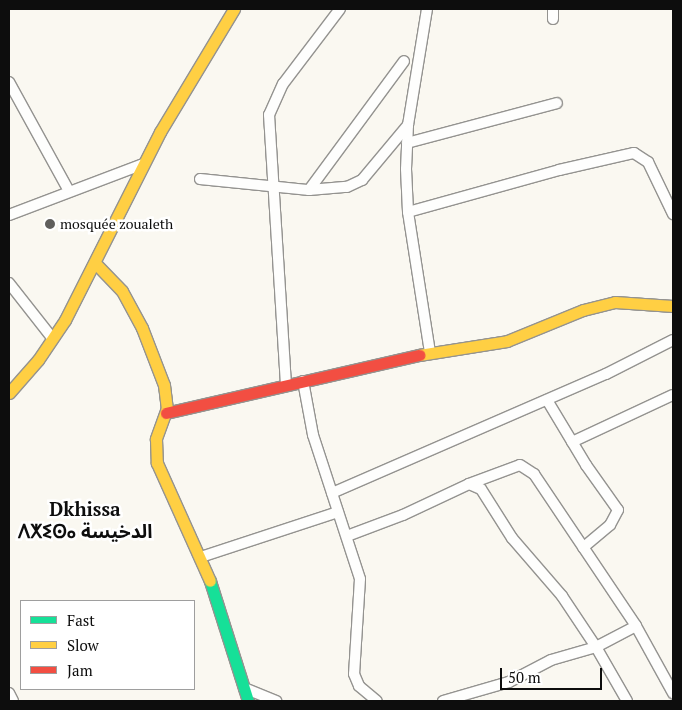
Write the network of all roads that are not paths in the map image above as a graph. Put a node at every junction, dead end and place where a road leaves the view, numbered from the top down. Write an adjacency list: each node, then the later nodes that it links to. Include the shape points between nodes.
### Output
1 (234, 9): 9 (street)
2 (340, 9): 11 (street, via 283,84 270,108)
3 (427, 9): 7 (street)
4 (404, 61): 12 (street)
5 (9, 82): 13 (street)
6 (557, 103): 8 (street)
7 (408, 125): 8 (street); 12 (street, via 356,184)
8 (407, 143): 14 (street)
9 (143, 164): 13 (street); 17 (street)
10 (200, 179): 11 (street)
11 (275, 188): 12 (street); 24 (street)
12 (308, 190)
13 (69, 191): 16 (street)
14 (408, 212): 15 (street, via 634,153 642,155 654,170); 22 (street)
15 (673, 214)
16 (9, 215)
17 (96, 264): 20 (street); 28 (street, via 122,291 142,328 164,385)
18 (9, 283): 20 (street)
19 (673, 306): 22 (street, via 616,302 583,310 507,341)
20 (53, 339): 25 (street)
21 (673, 340): 27 (street)
22 (430, 352): 23 (street)
23 (303, 381): 24 (street); 31 (street, via 313,435)
24 (286, 384): 28 (street)
25 (9, 394)
26 (673, 395): 29 (street)
27 (547, 400): 29 (street); 31 (street)
28 (166, 413): 35 (street, via 156,439 157,463)
29 (572, 442): 34 (street, via 618,512 610,525)
30 (469, 484): 33 (street, via 403,516); 34 (street, via 513,467 525,466 534,474); 37 (street, via 485,493 512,538 562,596)
31 (332, 494): 32 (street)
32 (338, 512): 33 (street); 35 (street)
33 (347, 536): 44 (street, via 360,579 354,674 359,686)
34 (583, 548): 36 (street)
35 (201, 557): 38 (street)
36 (636, 626): 37 (street); 40 (street)
37 (596, 647): 45 (street, via 570,653 496,687); 46 (street)
38 (244, 688): 42 (street); 43 (street)
39 (9, 693): 41 (street)
40 (673, 693)
41 (13, 701)
42 (248, 701)
43 (276, 701)
44 (377, 701)
45 (443, 701)
46 (627, 701)

